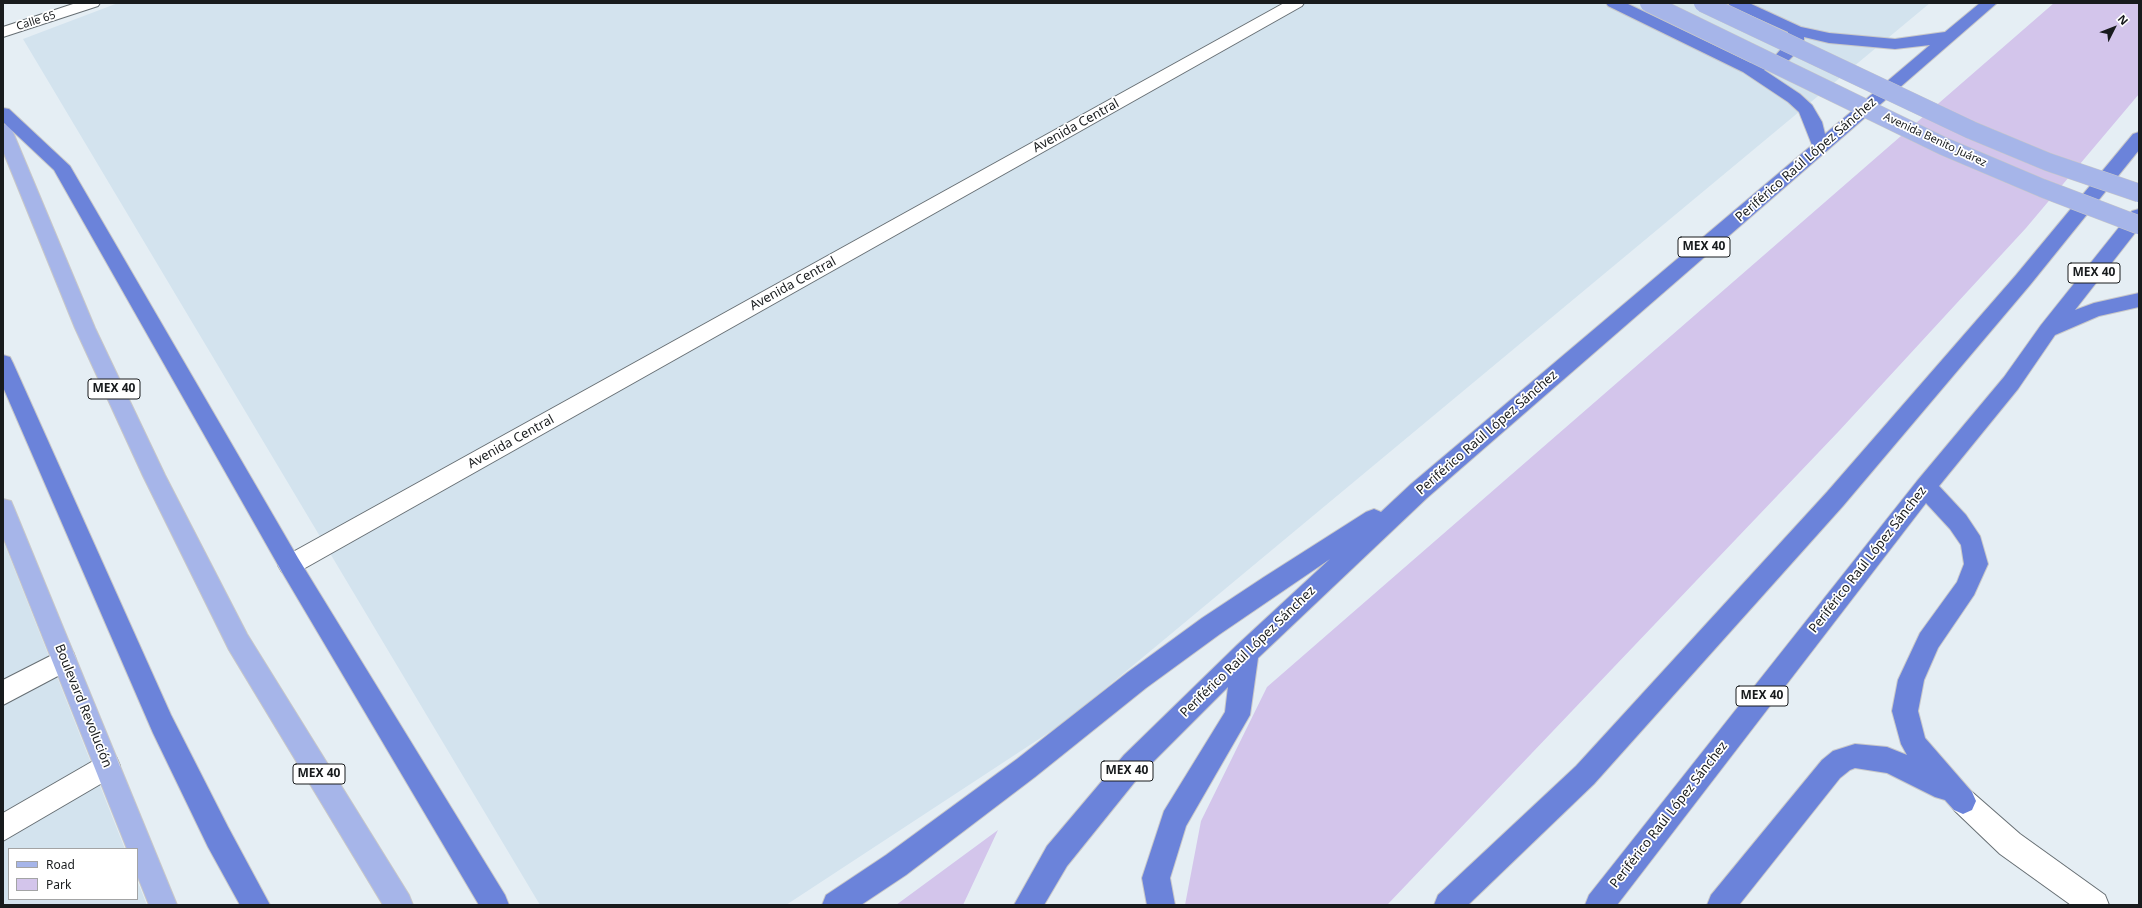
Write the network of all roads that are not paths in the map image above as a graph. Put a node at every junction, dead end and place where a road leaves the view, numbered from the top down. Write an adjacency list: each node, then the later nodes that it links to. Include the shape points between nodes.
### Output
1 (92, 3): 9 (street, Calle 65)
2 (1296, 3): 25 (street, Avenida Central)
3 (1614, 3): 11 (highway)
4 (1649, 3): 18 (main road, Avenida Benito Juárez, bridge, via 1943,146)
5 (1702, 3): 16 (main road, Avenida Benito Juárez, bridge, via 1971,130 2048,162)
6 (1736, 3): 8 (highway)
7 (1989, 3): 10 (highway, Periférico Raúl López Sánchez / MEX 40)
8 (1796, 30): 10 (highway, via 1829,38 1887,43 1924,41); 11 (highway, via 1796,41 1781,59)
9 (3, 32)
10 (1950, 36): 15 (highway, Periférico Raúl López Sánchez / MEX 40)
11 (1749, 68): 15 (highway, via 1806,109)
12 (3, 114): 25 (highway, via 61,166)
13 (3, 130): 34 (main road, MEX 40, via 85,328 154,476 238,642)
14 (2139, 138): 39 (highway, via 2023,280 1835,499 1585,775)
15 (1821, 147): 23 (highway, Periférico Raúl López Sánchez / MEX 40)
16 (2139, 194)
17 (2139, 215): 20 (highway, Periférico Raúl López Sánchez / MEX 40)
18 (2139, 225)
19 (2139, 300): 20 (highway, via 2094,310)
20 (2048, 330): 22 (highway, Periférico Raúl López Sánchez / MEX 40, via 2011,383)
21 (3, 363): 33 (highway, via 162,724 218,837)
22 (1925, 487): 30 (highway, via 1972,543 1976,564 1966,588 1929,641 1911,680 1905,711 1914,744); 40 (highway, Periférico Raúl López Sánchez / MEX 40)
23 (1419, 491): 26 (highway, Periférico Raúl López Sánchez / MEX 40); 36 (highway, via 1272,584 1211,626 896,865)
24 (3, 508): 27 (main road, Boulevard Revolución)
25 (290, 565): 35 (highway)
26 (1246, 653): 37 (highway, Periférico Raúl López Sánchez / MEX 40, via 1133,764 1057,856); 38 (highway, via 1237,715 1174,820 1156,878)
27 (64, 660): 28 (street); 29 (main road, Boulevard Revolución)
28 (3, 693)
29 (107, 766): 31 (street); 32 (main road, Boulevard Revolución)
30 (1963, 801): 41 (highway, via 1929,778 1887,760 1856,756 1842,760 1831,769); 42 (street, via 2010,844)
31 (3, 828)
32 (163, 905)
33 (256, 905)
34 (399, 905)
35 (495, 905)
36 (836, 905)
37 (1028, 905)
38 (1161, 905)
39 (1448, 905)
40 (1599, 905)
41 (1721, 905)
42 (2095, 905)

